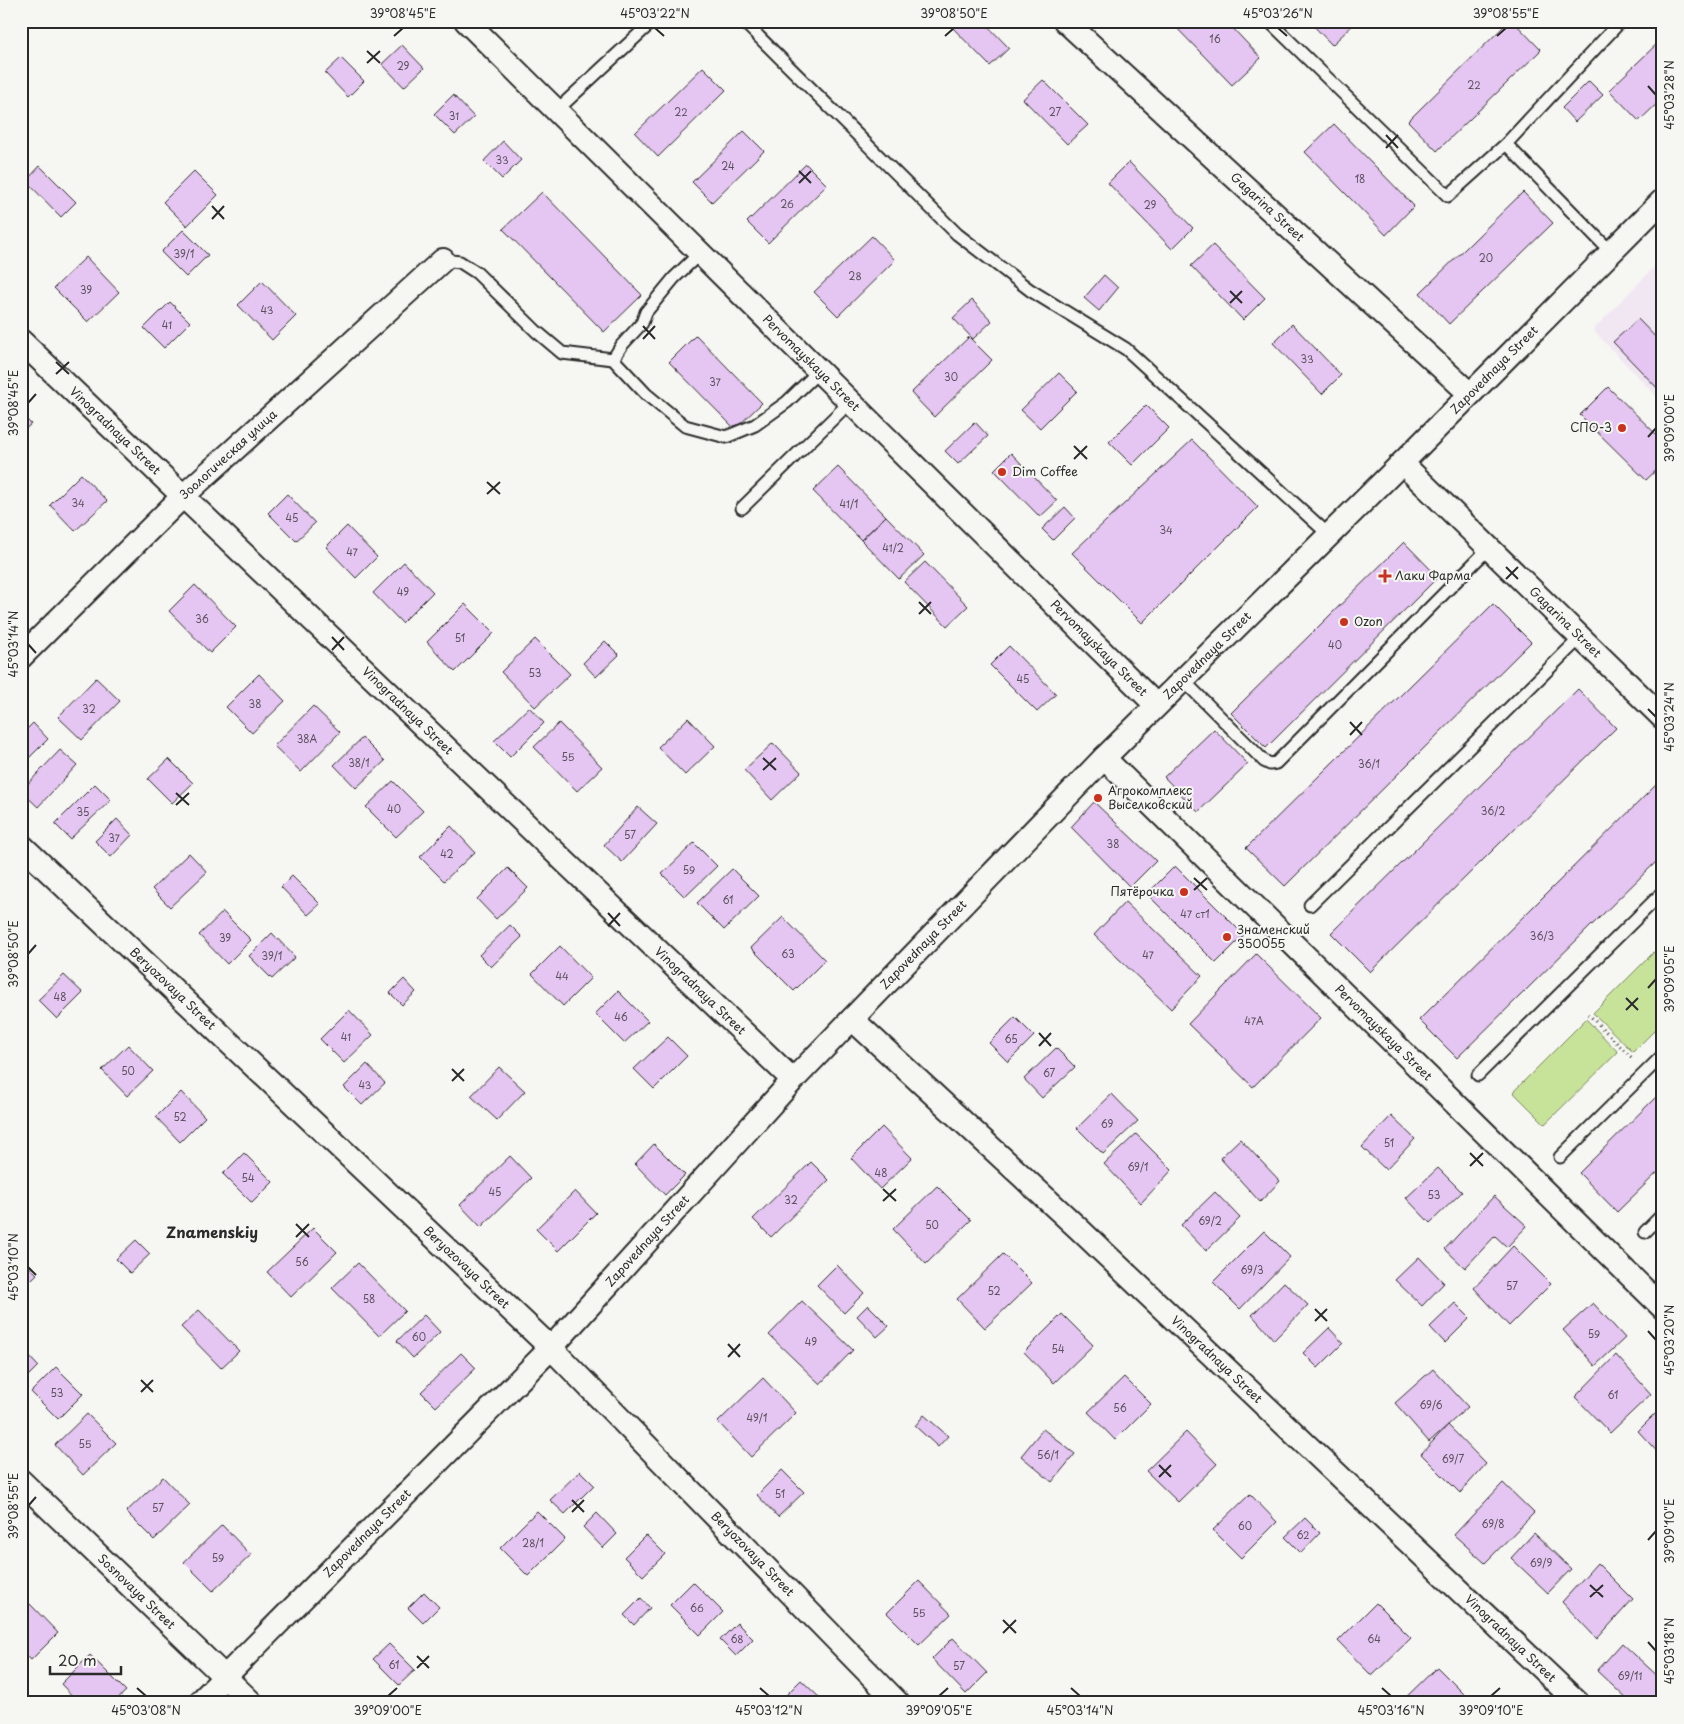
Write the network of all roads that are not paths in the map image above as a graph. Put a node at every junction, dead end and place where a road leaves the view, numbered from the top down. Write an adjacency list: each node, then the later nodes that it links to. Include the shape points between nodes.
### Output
1 (466, 21): 7 (street, Pervomayskaya Street)
2 (653, 21): 7 (lane)
3 (743, 21): 21 (lane, via 957,234 1030,290 1126,349)
4 (1065, 21): 16 (street, Gagarina Street)
5 (1270, 21): 8 (lane, via 1448,196)
6 (1621, 21): 8 (lane)
7 (556, 110): 11 (street, Pervomayskaya Street)
8 (1506, 144): 10 (lane)
9 (1663, 200): 10 (street, Zapovednaya Street)
10 (1611, 252): 16 (street, Zapovednaya Street)
11 (700, 253): 14 (lane, via 646,312 642,324); 15 (street, Pervomayskaya Street)
12 (443, 260): 14 (lane, via 460,262 477,273 562,353); 19 (street, Зоологическая улица)
13 (21, 341): 19 (street, Vinogradnaya Street)
14 (613, 359): 15 (lane, via 646,394 685,426 726,437 755,425 787,402)
15 (819, 371): 17 (street, Pervomayskaya Street)
16 (1470, 394): 18 (street, Zapovednaya Street)
17 (850, 402): 20 (lane); 26 (street, Pervomayskaya Street)
18 (1402, 463): 21 (street, Zapovednaya Street); 22 (street, Gagarina Street)
19 (182, 497): 24 (street, Зоологическая улица); 35 (street, Vinogradnaya Street)
20 (742, 508)
21 (1328, 535): 25 (street, Zapovednaya Street)
22 (1488, 548): 23 (street, Gagarina Street); 25 (lane, via 1276,762 1264,761)
23 (1581, 637): 27 (street, Gagarina Street); 31 (lane)
24 (21, 657)
25 (1182, 680): 26 (street, Zapovednaya Street)
26 (1156, 705): 28 (street, Zapovednaya Street)
27 (1663, 718)
28 (1104, 758): 32 (street, Zapovednaya Street); 39 (street, Pervomayskaya Street)
29 (21, 845): 40 (street, Beryozovaya Street)
30 (1663, 892): 34 (lane)
31 (1310, 905)
32 (852, 1019): 35 (street, Zapovednaya Street); 46 (street, Vinogradnaya Street, via 1079,1229)
33 (1663, 1055): 36 (lane)
34 (1478, 1075)
35 (793, 1080): 40 (street, Zapovednaya Street)
36 (1560, 1157)
37 (1663, 1214): 38 (lane)
38 (1645, 1232)
39 (1663, 1308)
40 (551, 1348): 42 (street, Zapovednaya Street); 45 (street, Beryozovaya Street)
41 (21, 1481): 42 (street, Sosnovaya Street)
42 (224, 1676): 43 (street, Zapovednaya Street); 44 (street, Sosnovaya Street)
43 (199, 1703)
44 (252, 1703)
45 (898, 1703)
46 (1578, 1703)

